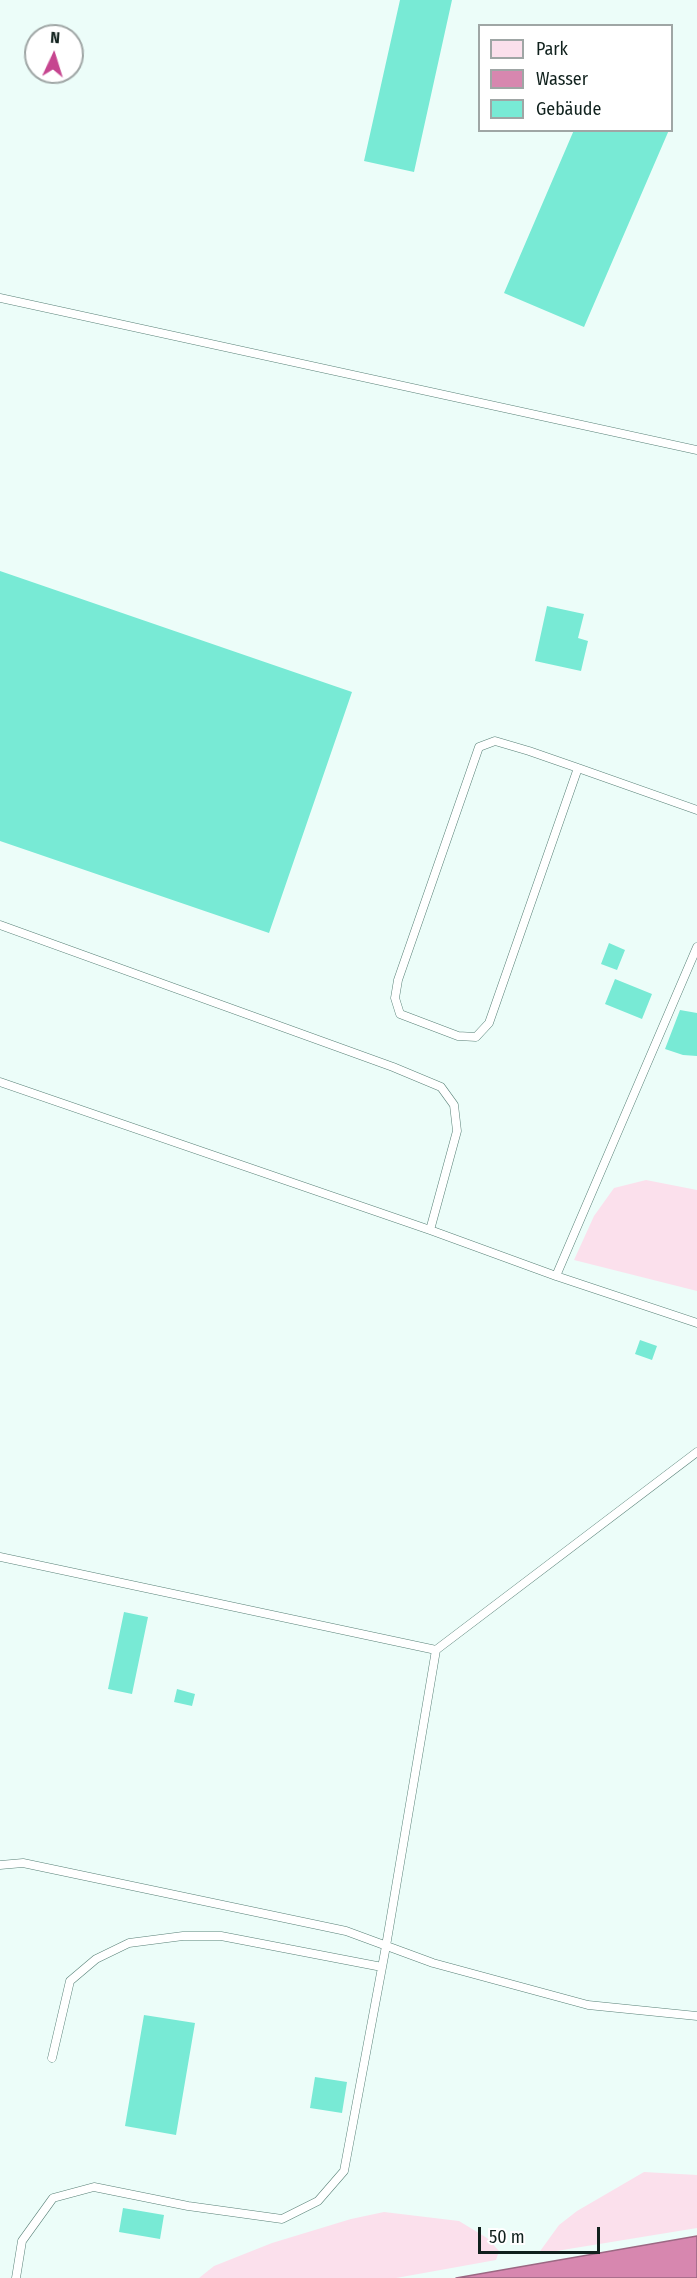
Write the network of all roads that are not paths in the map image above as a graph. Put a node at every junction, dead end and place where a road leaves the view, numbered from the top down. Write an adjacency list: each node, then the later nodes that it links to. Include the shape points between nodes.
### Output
1 (0, 298): 2 (lane)
2 (697, 450)
3 (578, 768): 3 (lane, via 495,741 479,747 398,980 395,998 400,1014 458,1036 476,1037 489,1023); 4 (lane)
4 (697, 810)
5 (0, 925): 8 (lane, via 441,1087 454,1105 457,1131)
6 (697, 947): 9 (lane)
7 (0, 1082): 8 (lane)
8 (430, 1230): 9 (lane)
9 (556, 1276): 10 (lane)
10 (697, 1323)
11 (697, 1452): 13 (lane)
12 (0, 1557): 13 (lane)
13 (436, 1650): 15 (lane)
14 (0, 1865): 15 (lane, via 24,1863 346,1931)
15 (386, 1946): 16 (lane); 17 (lane, via 588,2005)
16 (382, 1966): 18 (lane, via 221,1936 129,1943 96,1959 70,1981); 19 (lane, via 344,2171 318,2200 282,2219 94,2187 53,2198 22,2241)
17 (697, 2016)
18 (52, 2058)
19 (16, 2278)

